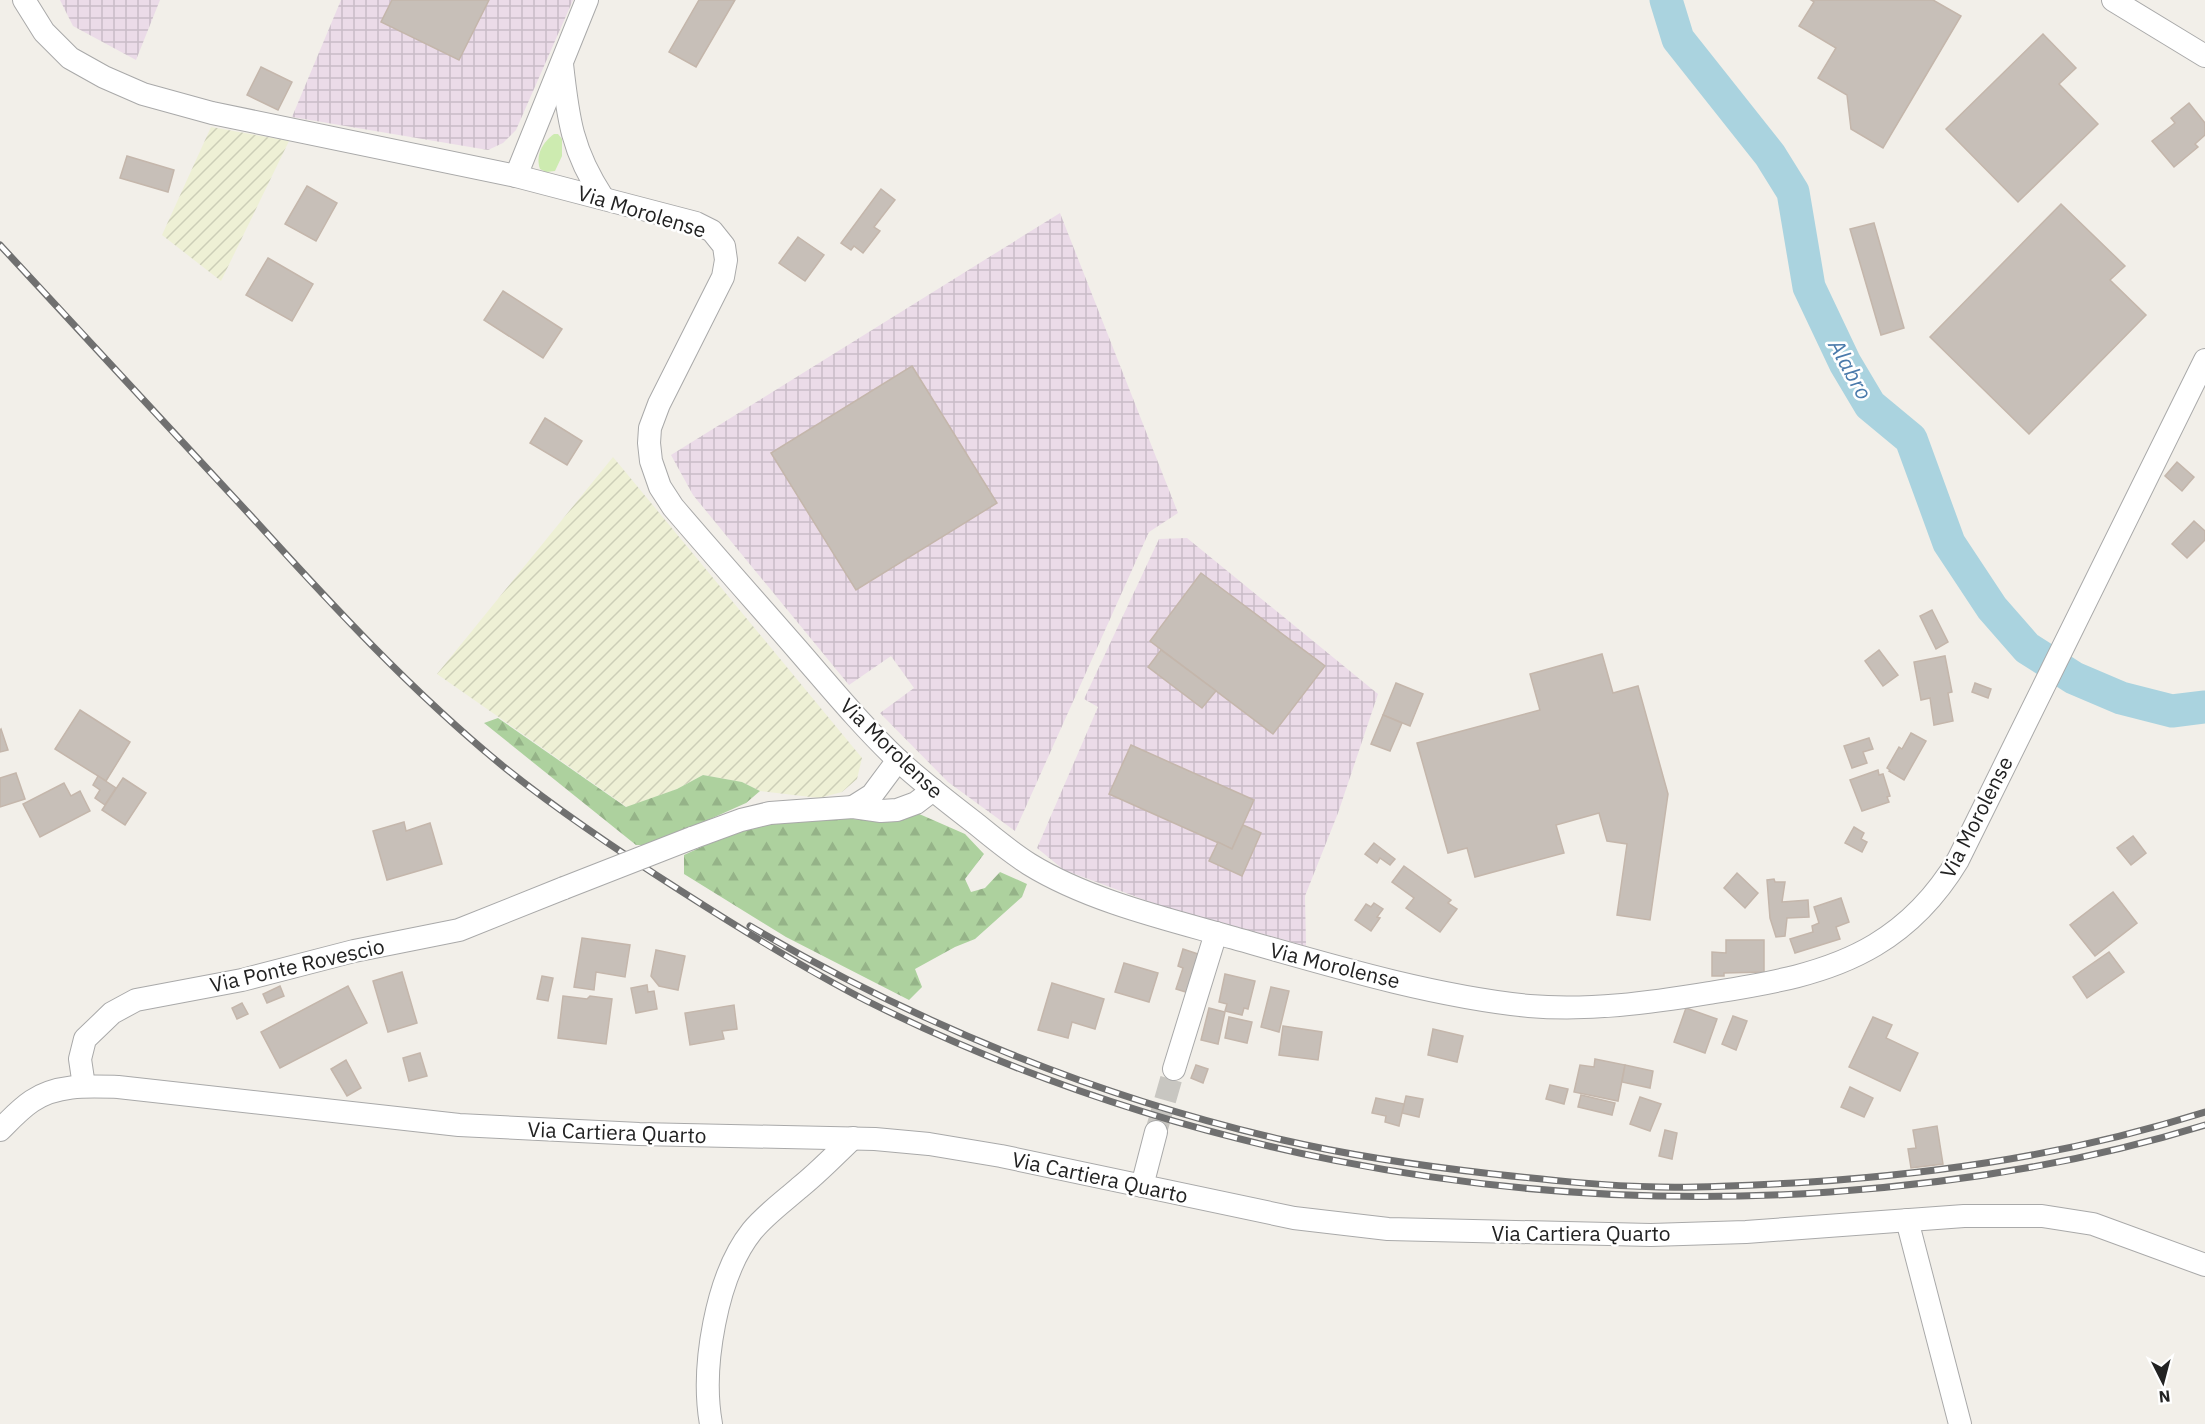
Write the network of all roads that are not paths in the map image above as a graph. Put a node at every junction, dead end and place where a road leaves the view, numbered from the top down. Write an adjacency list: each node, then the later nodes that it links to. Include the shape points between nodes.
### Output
1 (24, 0): 6 (street, Via Morolense, via 44,32 70,58 143,94 224,115)
2 (587, 0): 5 (street)
3 (2113, 0): 4 (street)
4 (2205, 56)
5 (562, 63): 6 (street); 7 (street, via 573,138 584,167)
6 (516, 176): 7 (street, Via Morolense)
7 (603, 198): 9 (street, Via Morolense, via 704,226 724,246 723,277 651,422 649,452 657,478 665,496 690,526)
8 (2205, 360): 12 (street, Via Morolense, via 1961,854 1934,895 1904,925 1872,947 1808,973 1761,984 1665,1000 1558,1008 1445,992)
9 (898, 760): 10 (street, Via Morolense); 11 (street, via 872,795)
10 (933, 790): 11 (street, via 903,808 881,811); 12 (street, Via Morolense, via 1016,855 1056,879)
11 (853, 807): 14 (street, Via Ponte Rovescio, bridge, via 760,814 459,930 136,1000 112,1013 85,1039 80,1059)
12 (1216, 933): 13 (street)
13 (1174, 1069)
14 (84, 1086): 15 (street, Via Cartiera Quarto, via 40,1097); 17 (street, Via Cartiera Quarto, via 181,1093 459,1125 629,1134)
15 (0, 1130)
16 (1156, 1132): 18 (street)
17 (852, 1138): 18 (street, Via Cartiera Quarto, via 956,1147); 21 (street, via 753,1230 733,1262 714,1331 709,1373)
18 (1142, 1186): 19 (street, Via Cartiera Quarto, via 1322,1222 1433,1231 1651,1235)
19 (1907, 1220): 20 (street, Via Cartiera Quarto, via 1997,1214 2065,1219 2113,1231); 22 (street)
20 (2205, 1265)
21 (711, 1424)
22 (1960, 1424)

